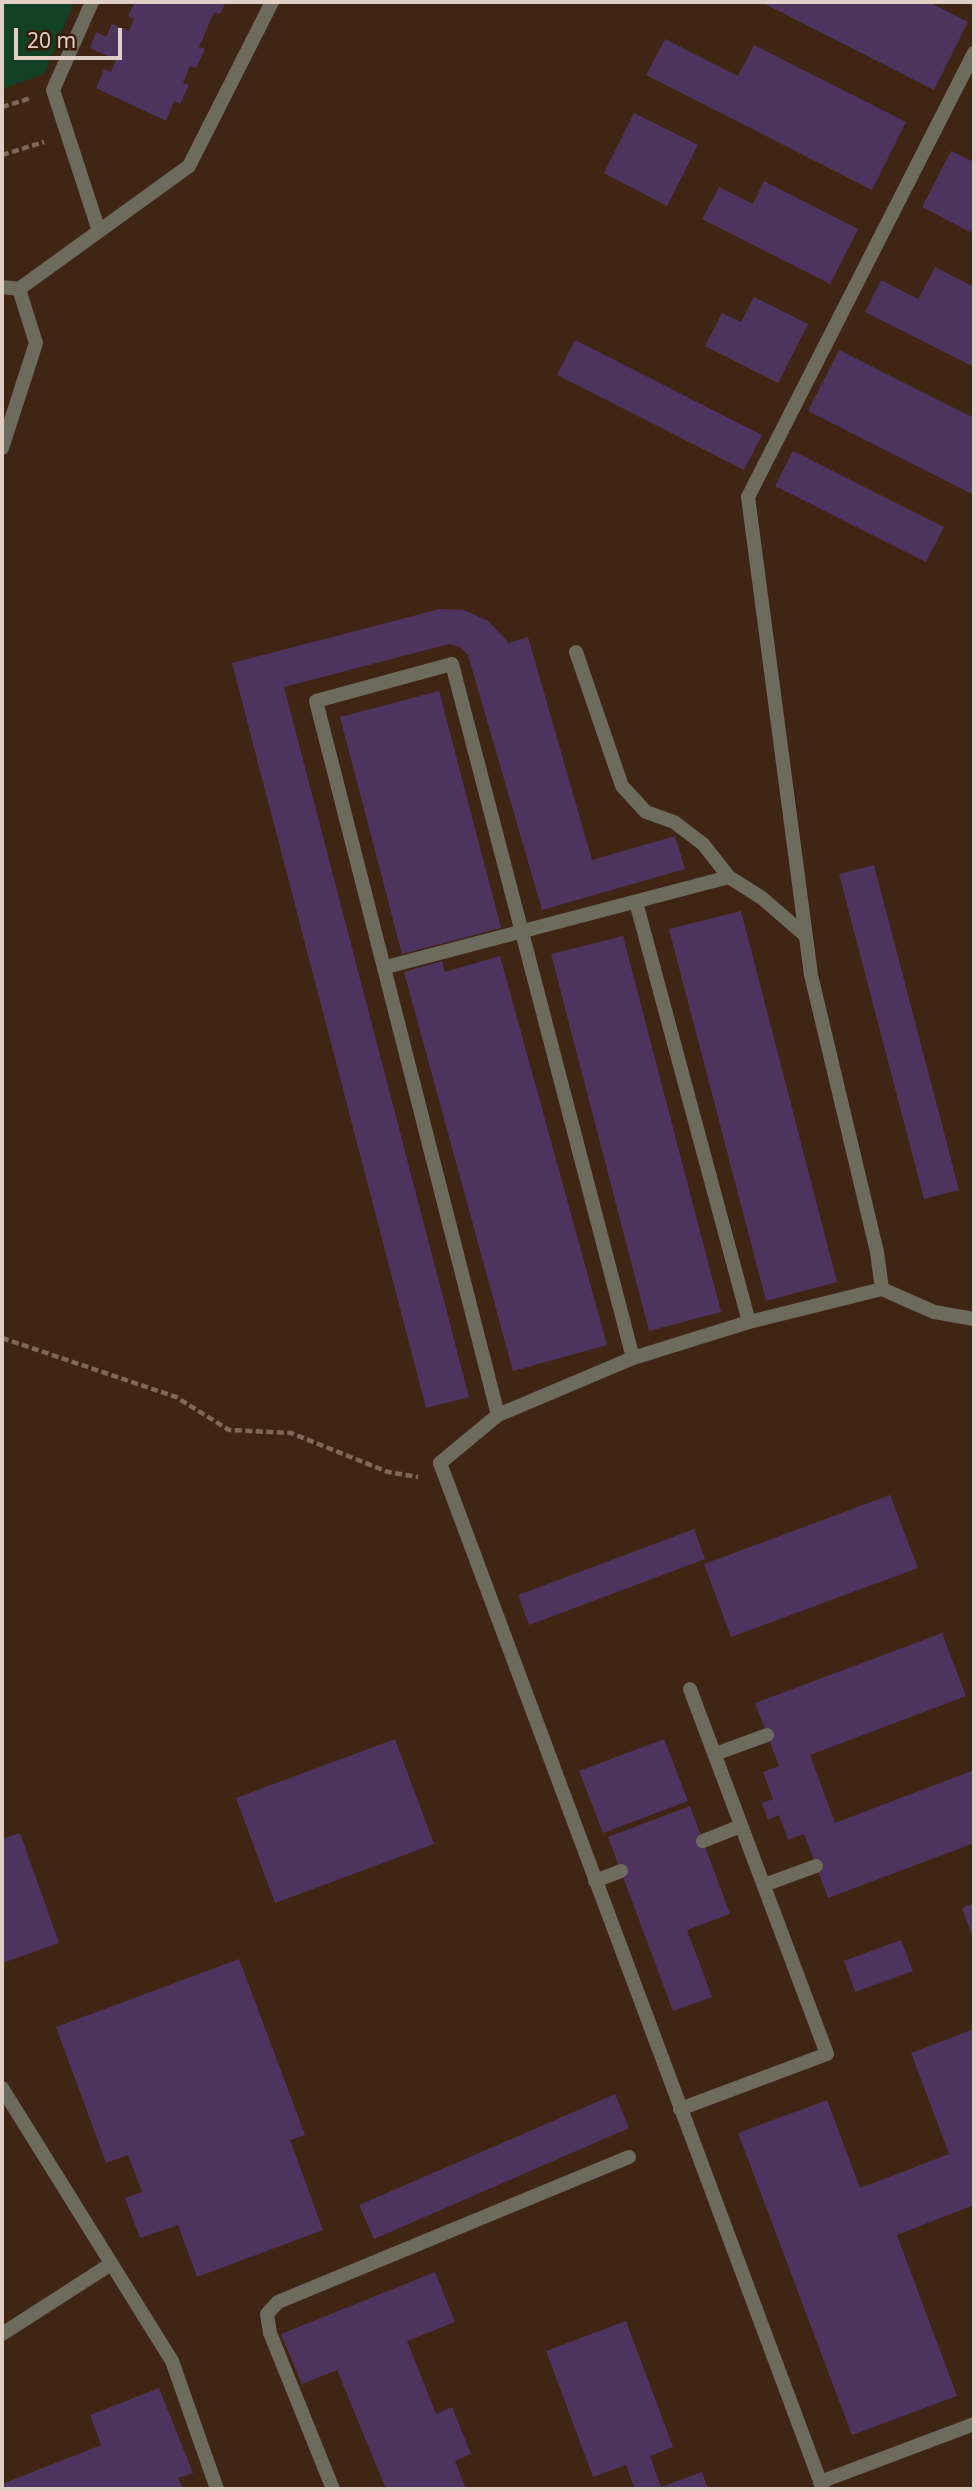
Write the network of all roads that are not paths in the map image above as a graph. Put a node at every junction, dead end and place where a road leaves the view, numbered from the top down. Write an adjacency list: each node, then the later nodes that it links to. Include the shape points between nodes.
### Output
1 (92, 2): 4 (street, via 53,90)
2 (272, 2): 4 (street, via 189,166)
3 (974, 53): 12 (street, via 748,497)
4 (99, 231): 6 (street)
5 (2, 287): 6 (street)
6 (19, 289): 7 (street, via 36,342)
7 (2, 448)
8 (576, 652): 9 (street, via 622,786 646,812 674,822 703,844)
9 (729, 877): 10 (street); 12 (street)
10 (636, 902): 11 (street); 16 (street)
11 (523, 931): 13 (street); 13 (street, via 452,664 316,701); 17 (street)
12 (806, 936): 14 (street, via 811,975 877,1252)
13 (386, 967): 18 (street)
14 (881, 1289): 15 (street, via 934,1312); 16 (street)
15 (974, 1319)
16 (749, 1322): 17 (street)
17 (633, 1358): 18 (street)
18 (498, 1415): 26 (street, via 440,1463)
19 (690, 1689): 21 (street)
20 (767, 1735): 21 (street)
21 (715, 1754): 22 (street)
22 (741, 1826): 23 (street); 27 (street)
23 (703, 1841)
24 (816, 1866): 27 (street)
25 (621, 1871): 26 (street)
26 (595, 1881): 29 (street)
27 (764, 1885): 29 (street, via 827,2054)
28 (2, 2088): 31 (street)
29 (680, 2109): 34 (street)
30 (629, 2157): 36 (street, via 278,2302 267,2314 270,2333)
31 (111, 2264): 32 (street); 35 (street, via 172,2361)
32 (2, 2334)
33 (974, 2424): 34 (street)
34 (821, 2486)
35 (217, 2489)
36 (334, 2489)

